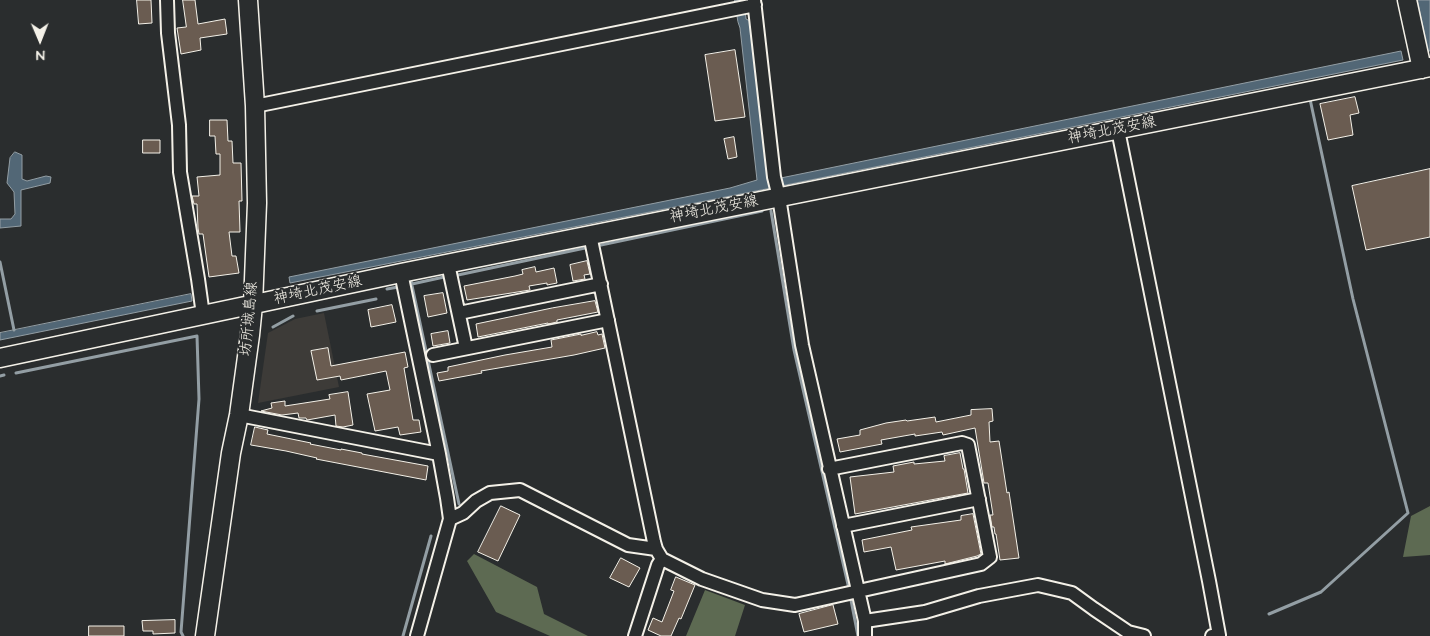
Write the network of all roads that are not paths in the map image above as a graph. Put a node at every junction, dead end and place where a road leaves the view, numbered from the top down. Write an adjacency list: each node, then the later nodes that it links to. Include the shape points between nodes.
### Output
1 (167, 0): 15 (street, via 179,125 180,172)
2 (248, 0): 6 (main road, 坊所城島線)
3 (1407, 0): 5 (main road)
4 (755, 3): 6 (street); 8 (street)
5 (1426, 68): 7 (main road, 神埼北茂安線)
6 (255, 106): 13 (main road, 坊所城島線, via 258,203)
7 (1118, 130): 8 (main road, 神埼北茂安線); 34 (street, via 1209,581 1218,635)
8 (776, 187): 9 (main road, 神埼北茂安線); 22 (street, via 802,345)
9 (590, 235): 10 (main road, 神埼北茂安線); 12 (street)
10 (448, 264): 11 (main road, 神埼北茂安線); 14 (street)
11 (401, 273): 13 (main road, 神埼北茂安線); 21 (street)
12 (600, 284): 14 (street); 16 (street)
13 (252, 305): 15 (main road, 神埼北茂安線); 20 (main road, 坊所城島線)
14 (458, 313): 17 (street)
15 (203, 315): 19 (main road, 神埼北茂安線)
16 (608, 320): 17 (street); 26 (street)
17 (466, 348): 18 (street)
18 (433, 355)
19 (0, 358)
20 (239, 415): 21 (street); 29 (main road, 坊所城島線)
21 (439, 454): 24 (street)
22 (830, 469): 23 (street, via 962,443 968,445); 25 (street)
23 (978, 499): 25 (street); 27 (street, via 990,557 981,564)
24 (450, 519): 26 (street, via 490,493 520,490 628,545); 30 (street)
25 (843, 526): 27 (street)
26 (659, 554): 27 (street, via 702,579 762,600 795,605); 31 (street)
27 (858, 590): 28 (street)
28 (865, 621): 32 (street); 33 (street, via 925,612 980,596 1038,585 1072,593 1128,632)
29 (204, 636)
30 (417, 636)
31 (635, 636)
32 (865, 636)
33 (1144, 636)
34 (1212, 636)

